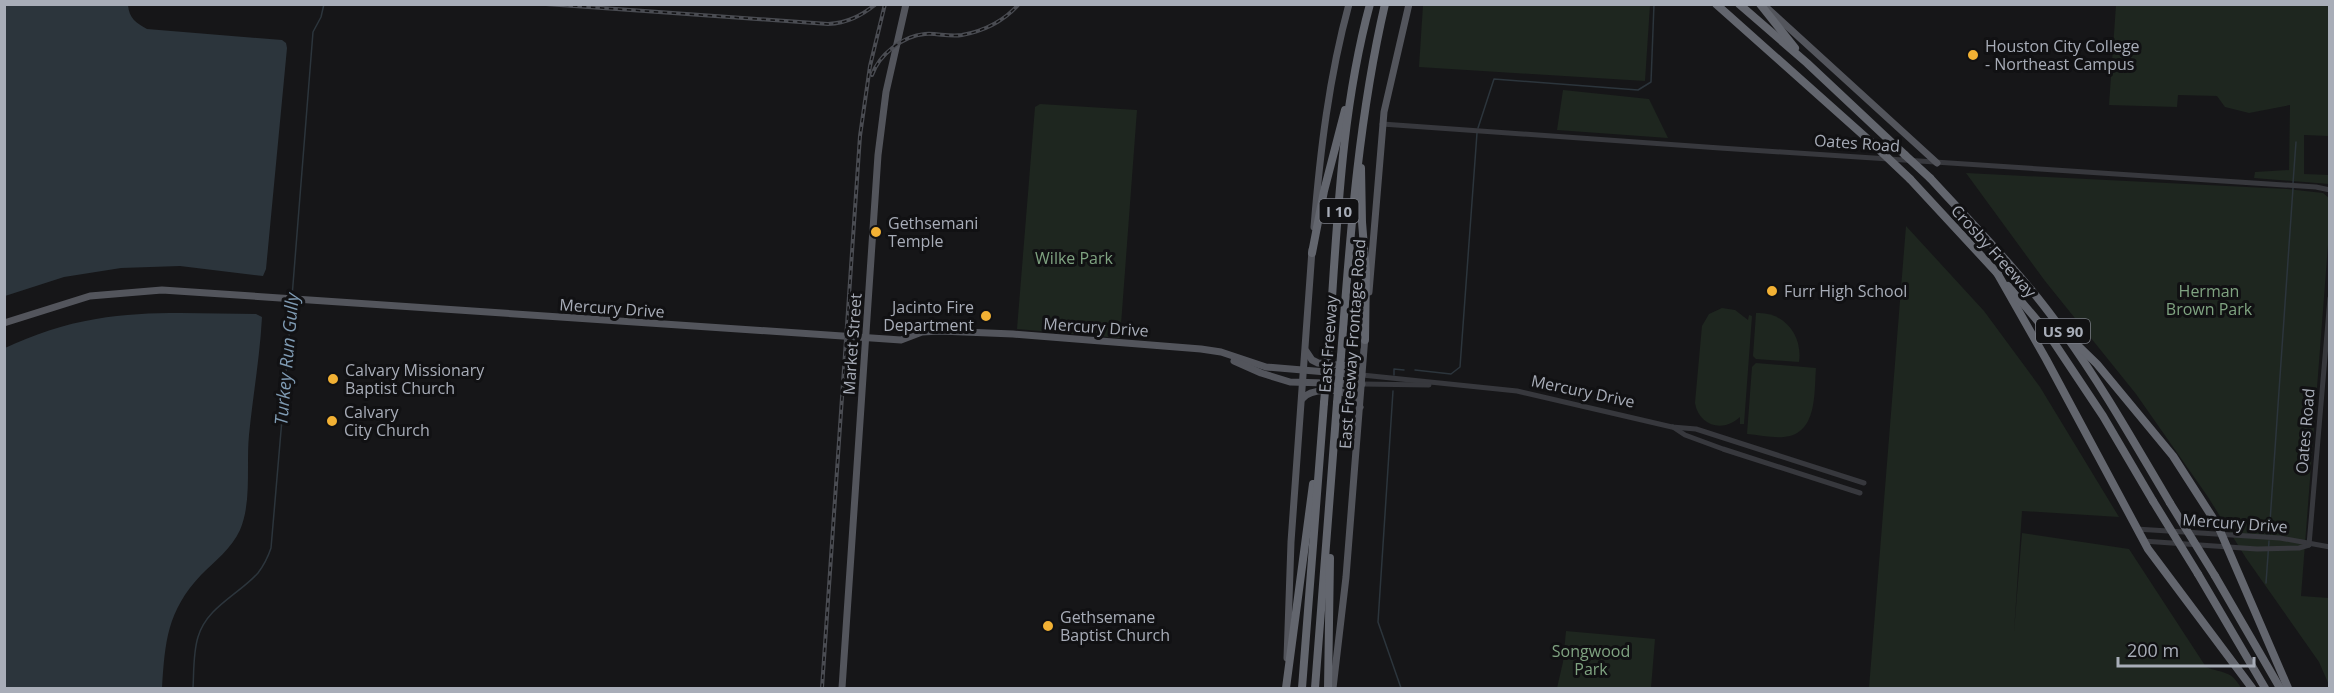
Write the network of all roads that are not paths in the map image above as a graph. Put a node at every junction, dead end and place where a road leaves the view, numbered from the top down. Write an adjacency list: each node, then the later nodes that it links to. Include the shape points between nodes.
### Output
1 (906, 4): 20 (main road, Market Street, via 883,113)
2 (1349, 4): 15 (main road, via 1326,120)
3 (1370, 4): 10 (highway, East Freeway / I 10)
4 (1384, 4): 12 (highway, East Freeway / I 10)
5 (1409, 4): 11 (main road, East Freeway Frontage Road)
6 (1716, 4): 16 (highway, Crosby Freeway / US 90, bridge, via 1910,178)
7 (1739, 4): 9 (highway, Crosby Freeway / US 90)
8 (1762, 4): 9 (highway); 13 (main road)
9 (1807, 63): 19 (highway, Crosby Freeway / US 90, bridge, via 1930,178 1991,243)
10 (1355, 68): 15 (highway); 32 (highway, East Freeway / I 10, bridge)
11 (1382, 124): 13 (street, Oates Road); 21 (main road, East Freeway Frontage Road)
12 (1362, 126): 21 (highway); 34 (highway, East Freeway / I 10, bridge)
13 (1937, 163): 14 (street, Oates Road)
14 (2330, 190)
15 (1312, 253): 22 (main road)
16 (1996, 271): 37 (highway); 50 (highway, Crosby Freeway / US 90, bridge, via 2047,332 2103,416)
17 (2330, 298): 40 (street, Oates Road)
18 (4, 323): 20 (main road, Mercury Drive, via 90,296 162,290)
19 (2064, 332): 38 (highway, via 2097,364 2173,456); 51 (highway, Crosby Freeway / US 90, bridge, via 2117,412)
20 (867, 338): 23 (main road, Mercury Drive, via 901,340 922,332 940,331); 43 (main road, Market Street)
21 (1365, 340): 24 (main road, East Freeway Frontage Road)
22 (1305, 348): 24 (main road, via 1316,363 1349,366); 25 (main road)
23 (1201, 349): 25 (main road, Mercury Drive, via 1266,367); 27 (main road, Mercury Drive, via 1267,375)
24 (1364, 354): 26 (main road, East Freeway Frontage Road)
25 (1304, 371): 26 (main road, Mercury Drive); 27 (main road)
26 (1362, 375): 28 (main road, East Freeway Frontage Road); 29 (street, Mercury Drive)
27 (1303, 383): 28 (main road, Mercury Drive); 30 (main road)
28 (1362, 384): 29 (street, Mercury Drive); 31 (main road, East Freeway Frontage Road)
29 (1451, 385): 33 (street, Mercury Drive, via 1517,391)
30 (1302, 399): 31 (main road, via 1315,392 1340,392 1351,396); 44 (main road, via 1291,542)
31 (1360, 407): 48 (main road, East Freeway Frontage Road)
32 (1323, 424): 44 (highway); 45 (highway, East Freeway / I 10)
33 (1672, 427): 35 (street, Mercury Drive, via 1696,429); 36 (street, Mercury Drive, via 1723,449)
34 (1331, 479): 46 (highway, East Freeway / I 10); 47 (highway)
35 (1864, 483)
36 (1860, 493)
37 (2136, 529): 38 (street, Mercury Drive); 39 (highway)
38 (2223, 536): 40 (street, Mercury Drive, via 2280,538); 42 (highway)
39 (2143, 541): 42 (street, Mercury Drive); 49 (highway)
40 (2309, 545): 41 (street); 42 (street, Mercury Drive)
41 (2330, 547)
42 (2228, 548): 52 (highway)
43 (842, 688)
44 (1286, 688)
45 (1302, 688)
46 (1315, 688)
47 (1328, 688)
48 (1334, 688)
49 (2252, 688)
50 (2265, 688)
51 (2280, 688)
52 (2288, 688)

